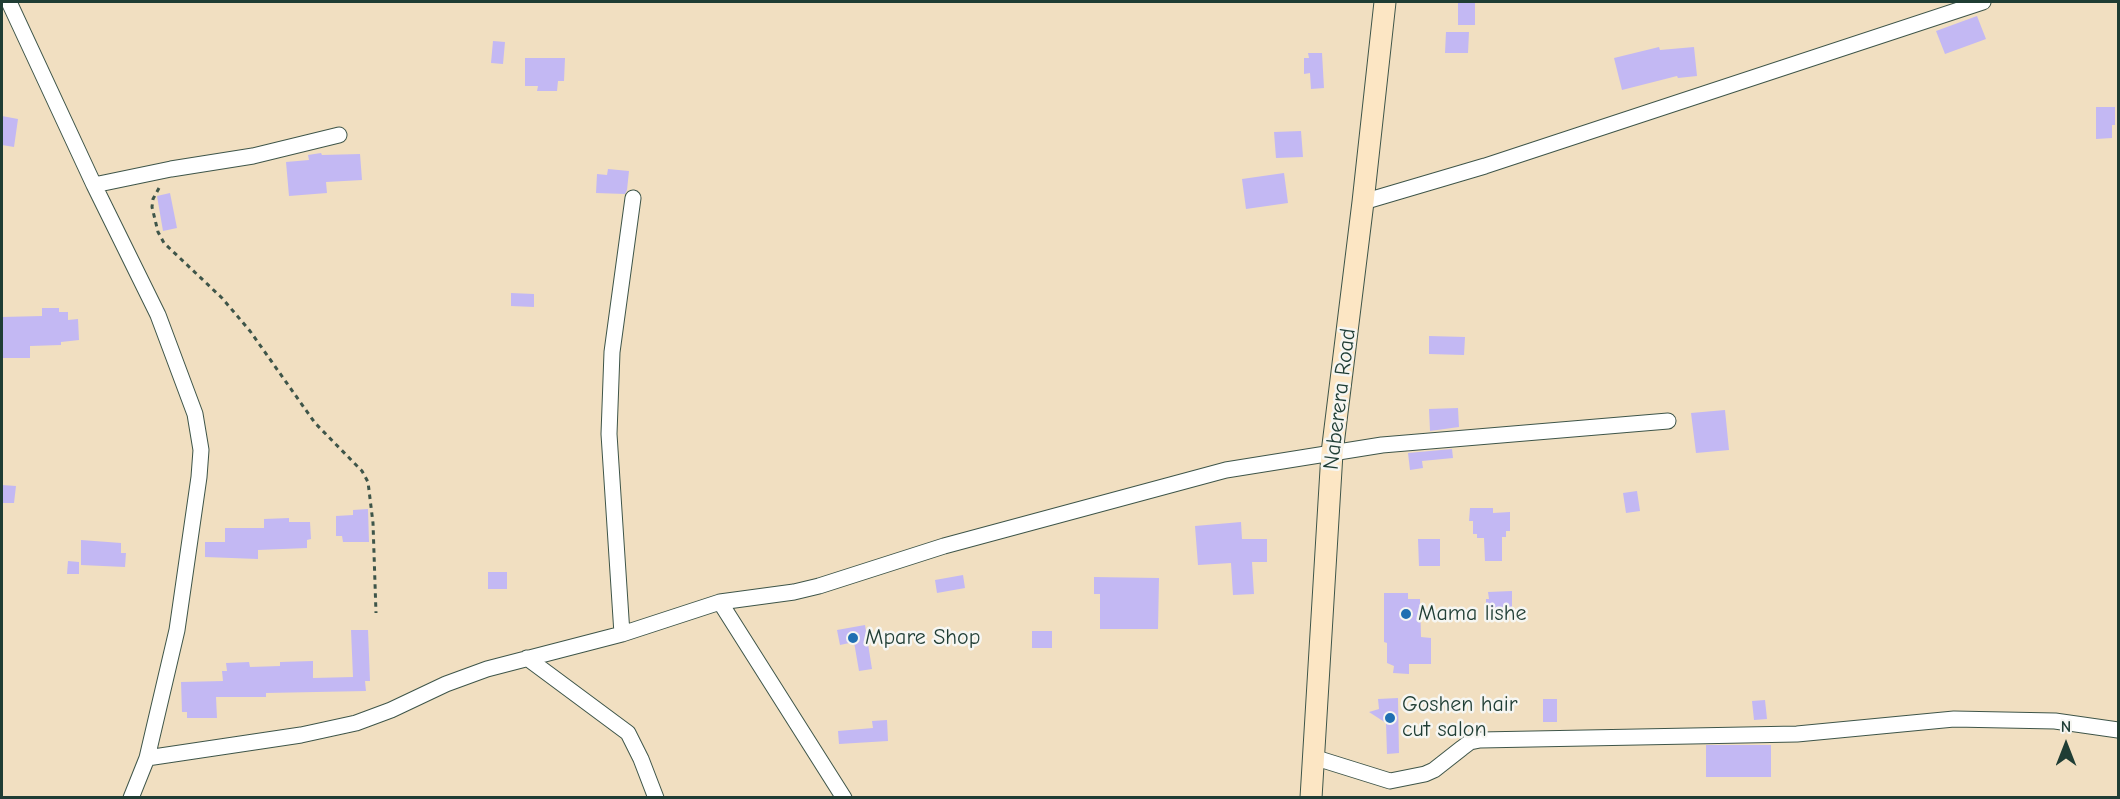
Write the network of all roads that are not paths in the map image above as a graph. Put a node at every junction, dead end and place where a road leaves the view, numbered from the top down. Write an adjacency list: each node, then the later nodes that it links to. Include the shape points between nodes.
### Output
1 (9, 2): 5 (street)
2 (1385, 2): 7 (street, Naberera Road)
3 (1983, 2): 7 (street, via 1485,166)
4 (339, 135): 5 (street, via 253,156)
5 (94, 185): 14 (street, via 158,315 195,414 201,450 195,518 177,630)
6 (633, 198): 11 (street, via 612,352 609,434)
7 (1363, 202): 9 (street, Naberera Road)
8 (1668, 421): 9 (street, via 1467,436)
9 (1332, 453): 10 (street, via 1226,470 954,543 819,586); 15 (street, Naberera Road)
10 (720, 602): 11 (street); 18 (street)
11 (622, 634): 12 (street)
12 (527, 658): 14 (street, via 446,684 356,723); 17 (street, via 628,733)
13 (2118, 730): 15 (street, via 2055,721 1954,719 1797,734 1480,740 1470,742 1434,770 1396,781)
14 (147, 758): 16 (street)
15 (1313, 758): 19 (street, Naberera Road)
16 (131, 798)
17 (656, 798)
18 (844, 798)
19 (1311, 798)

